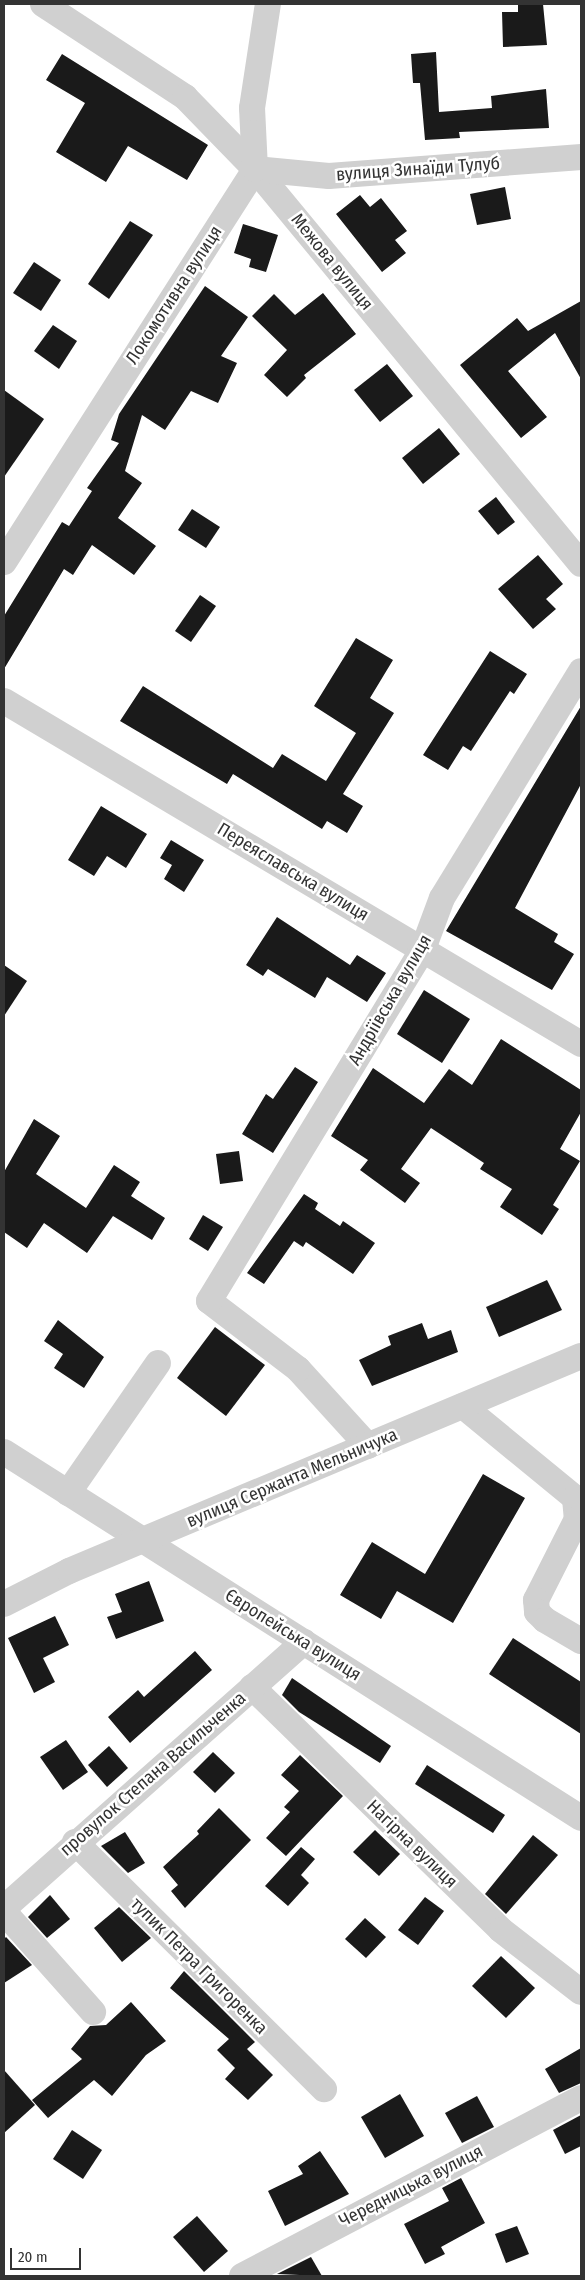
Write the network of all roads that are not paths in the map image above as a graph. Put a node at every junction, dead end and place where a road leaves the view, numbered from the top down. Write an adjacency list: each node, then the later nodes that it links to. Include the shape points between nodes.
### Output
1 (43, 4): 4 (street, Межова вулиця, via 92,32 185,97)
2 (268, 4): 4 (street, via 252,108)
3 (581, 157): 4 (street, вулиця Зинаїди Тулуб, via 329,176)
4 (255, 168): 5 (street, Локомотивна вулиця); 6 (street, Межова вулиця)
5 (4, 562)
6 (581, 564)
7 (581, 671): 9 (street, Андріївська вулиця, via 442,898)
8 (4, 701): 9 (street, Переяславська вулиця)
9 (423, 949): 10 (street, Переяславська вулиця); 14 (street, Андріївська вулиця, via 209,1301 298,1369)
10 (581, 1044)
11 (581, 1356): 13 (street, вулиця Сержанта Мельничука)
12 (158, 1363): 16 (street)
13 (463, 1406): 14 (street, вулиця Сержанта Мельничука); 19 (street, via 574,1498 578,1519 536,1600 537,1612 545,1620)
14 (368, 1446): 17 (street, вулиця Сержанта Мельничука)
15 (4, 1452): 16 (street, Європейська вулиця)
16 (68, 1493): 17 (street, Європейська вулиця)
17 (143, 1540): 18 (street, вулиця Сержанта Мельничука); 20 (street, Європейська вулиця)
18 (4, 1604)
19 (581, 1641)
20 (304, 1642): 21 (street, провулок Степана Васильченка); 22 (street, Європейська вулиця)
21 (252, 1687): 23 (street, провулок Степана Васильченка); 26 (street, Нагірна вулиця, via 501,1930)
22 (581, 1818)
23 (75, 1842): 24 (street, провулок Степана Васильченка); 28 (street, тупик Петра Григоренка)
24 (4, 1908)
25 (4, 1912): 27 (street)
26 (581, 1992)
27 (93, 2012)
28 (324, 2089)
29 (581, 2098): 30 (street, Чередницька вулиця)
30 (242, 2276)

